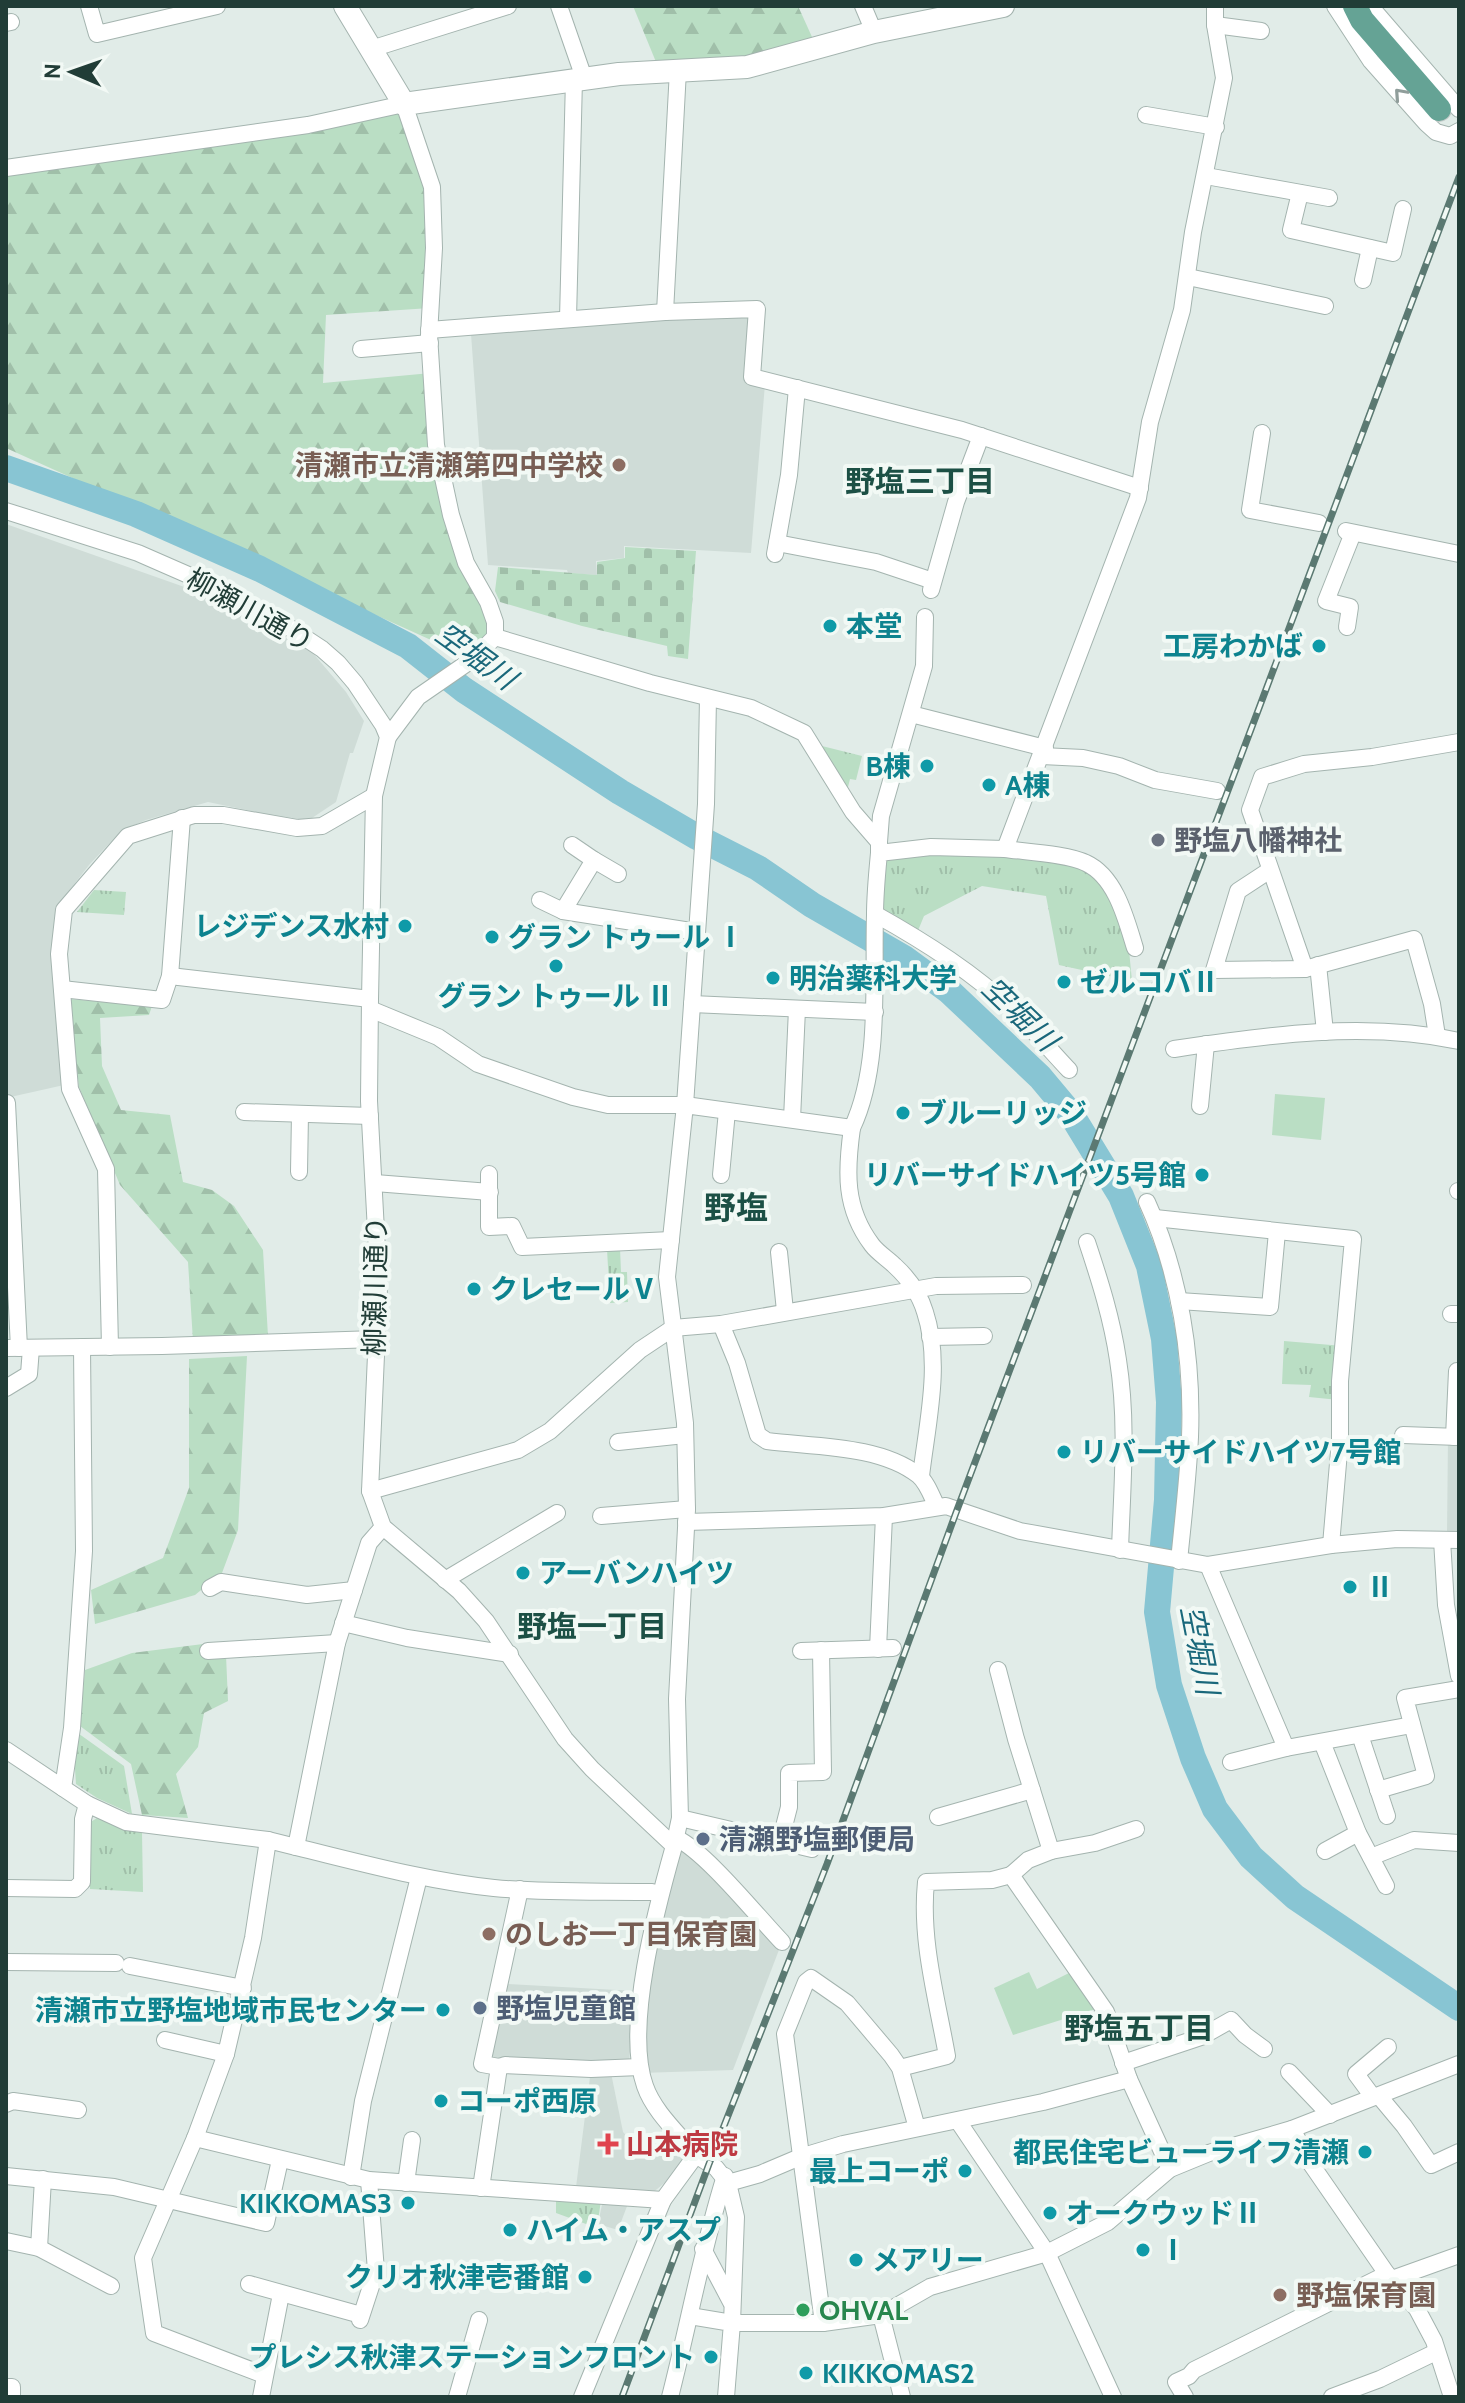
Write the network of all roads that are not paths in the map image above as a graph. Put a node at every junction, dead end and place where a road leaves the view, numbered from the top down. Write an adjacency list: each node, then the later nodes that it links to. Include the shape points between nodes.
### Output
1 (89, 6): 2 (street, via 97,34)
2 (217, 6)
3 (508, 6): 16 (street)
4 (559, 6): 18 (street)
5 (863, 6): 15 (street)
6 (1003, 6): 12 (street)
7 (1215, 6): 13 (street)
8 (1335, 6): 23 (street, one-way to 8, via 1450,136 1426,123 1371,61)
9 (1355, 6): 20 (main road, via 1362,20)
10 (1370, 6): 20 (street)
11 (348, 7): 16 (street)
12 (958, 10): 15 (street)
13 (1215, 25): 14 (street); 22 (street, via 1224,78)
14 (1261, 31)
15 (874, 32): 17 (street, via 747,67)
16 (371, 49): 19 (street)
17 (678, 70): 18 (street); 33 (street)
18 (579, 78): 19 (street); 34 (street)
19 (404, 104): 24 (street, via 308,125); 35 (street, via 432,187)
20 (1449, 109)
21 (1146, 115): 22 (street)
22 (1216, 127): 25 (street)
23 (1459, 131)
24 (6, 168)
25 (1206, 176): 26 (street); 30 (street)
26 (1300, 193): 27 (street); 29 (street, via 1291,230)
27 (1329, 198)
28 (1403, 209): 29 (street, via 1393,253)
29 (1370, 248): 31 (street)
30 (1188, 277): 32 (street); 40 (street, via 1150,422)
31 (1363, 280)
32 (1325, 306)
33 (665, 312): 34 (street); 37 (street, via 757,309 752,377)
34 (568, 319): 35 (street)
35 (430, 336): 36 (street); 46 (street, via 436,445 451,515 466,563 488,602)
36 (361, 349)
37 (797, 388): 39 (street); 39 (street, via 776,549 876,562 932,585)
38 (1262, 433): 42 (street, via 1250,510)
39 (981, 436): 40 (street)
40 (1139, 493): 51 (street)
41 (6, 511): 49 (street, 柳瀬川通り, via 138,553 284,624 338,663)
42 (1319, 523)
43 (1459, 554): 45 (street, via 1350,532 1326,601 1350,607)
44 (925, 617): 48 (street, via 924,666)
45 (1347, 627)
46 (495, 637): 47 (street); 49 (street, via 418,697)
47 (708, 698): 56 (street, via 751,708 804,733); 64 (street)
48 (911, 714): 51 (street); 56 (street, via 881,816)
49 (388, 737): 53 (street, 柳瀬川通り)
50 (1459, 742): 59 (street, via 1304,764 1262,777 1250,810)
51 (1044, 752): 52 (street); 57 (street)
52 (1217, 791)
53 (374, 796): 54 (street, via 322,826 297,828 223,815); 69 (street, 柳瀬川通り)
54 (182, 818): 67 (street); 68 (street, via 128,836 64,910)
55 (572, 845): 58 (street)
56 (879, 848): 57 (street); 63 (street)
57 (1005, 849): 65 (street, via 1085,862 1100,873 1119,903)
58 (594, 860): 60 (street); 62 (street)
59 (1270, 870): 66 (street); 66 (street, via 1238,891 1214,970)
60 (618, 874)
61 (540, 900): 62 (street)
62 (563, 911): 64 (street)
63 (875, 916): 72 (street); 78 (street, via 989,989)
64 (697, 932): 70 (street)
65 (1135, 948)
66 (1312, 967): 73 (street); 74 (street, via 1414,939)
67 (170, 976): 68 (street, via 162,1000); 69 (street)
68 (62, 989): 107 (street, via 70,1089 106,1169)
69 (370, 1004): 80 (street, via 438,1037 478,1064 573,1097 608,1105); 85 (street, 柳瀬川通り)
70 (692, 1004): 71 (street); 80 (street)
71 (797, 1009): 72 (street); 86 (street)
72 (875, 1012): 87 (street, via 861,1107)
73 (1325, 1032): 74 (street); 76 (street)
74 (1437, 1036): 75 (street)
75 (1459, 1041)
76 (1206, 1044): 77 (street); 81 (street)
77 (1174, 1049)
78 (1069, 1070)
79 (7, 1103): 108 (street)
80 (685, 1105): 82 (street); 94 (street)
81 (1200, 1106)
82 (727, 1111): 86 (street); 89 (street)
83 (244, 1112): 84 (street)
84 (300, 1114): 85 (street); 88 (street)
85 (370, 1116): 90 (street, 柳瀬川通り)
86 (792, 1119): 87 (street)
87 (852, 1128): 98 (street, via 846,1168 859,1222 873,1246)
88 (299, 1172)
89 (721, 1175)
90 (375, 1183): 94 (street, via 489,1183 489,1227 512,1226 522,1247); 105 (street, 柳瀬川通り)
91 (1147, 1202): 92 (street)
92 (1155, 1218): 93 (street); 99 (street)
93 (1277, 1232): 99 (street, via 1270,1307); 125 (street, via 1353,1239)
94 (671, 1240): 102 (street, via 667,1277)
95 (1087, 1242): 126 (street, via 1120,1373)
96 (779, 1252): 100 (street)
97 (1023, 1285): 98 (street)
98 (914, 1290): 100 (street); 104 (street)
99 (1179, 1301): 127 (street, via 1190,1436)
100 (785, 1311): 101 (street)
101 (721, 1324): 102 (street); 115 (street, via 758,1435 767,1441 836,1447 894,1461)
102 (673, 1328): 111 (street); 116 (street, via 640,1350 550,1431 518,1450)
103 (984, 1336): 104 (street)
104 (930, 1337): 115 (street, via 932,1379)
105 (376, 1339): 107 (street); 116 (street, 柳瀬川通り)
106 (82, 1347): 107 (street); 108 (street); 147 (street, via 84,1551)
107 (110, 1347)
108 (19, 1348): 110 (street, via 29,1374)
109 (1459, 1371): 113 (street)
110 (6, 1388)
111 (685, 1435): 114 (street); 119 (street)
112 (1403, 1435): 113 (street)
113 (1457, 1437)
114 (618, 1442)
115 (921, 1476): 117 (street)
116 (370, 1491): 122 (street, 柳瀬川通り)
117 (937, 1507): 120 (street); 126 (street, via 1020,1531)
118 (557, 1513): 129 (street)
119 (687, 1515): 120 (street); 121 (street); 153 (street, via 677,1699)
120 (884, 1516): 134 (street, via 886,1648)
121 (601, 1517)
122 (383, 1527): 129 (street, 柳瀬川通り); 131 (street, via 369,1543)
123 (1442, 1540): 124 (street); 125 (street); 139 (street, via 1446,1605)
124 (1459, 1540)
125 (1331, 1545): 128 (street)
126 (1120, 1550): 127 (street)
127 (1179, 1561): 128 (street)
128 (1208, 1565): 144 (street)
129 (445, 1580): 137 (street, 柳瀬川通り)
130 (210, 1588): 131 (street, via 221,1582 307,1595)
131 (354, 1590): 132 (street)
132 (343, 1623): 133 (street); 137 (street)
133 (337, 1643): 135 (street); 160 (street)
134 (821, 1650): 136 (street); 158 (street, via 823,1772 789,1773 789,1807)
135 (208, 1651)
136 (801, 1651)
137 (510, 1654): 157 (street, 柳瀬川通り, via 565,1739)
138 (998, 1670): 148 (street)
139 (1459, 1676)
140 (1459, 1689): 141 (street, via 1405,1698)
141 (1412, 1725): 142 (street); 149 (street, via 1426,1776)
142 (1360, 1735): 143 (street); 149 (street)
143 (1322, 1742): 144 (street); 155 (street)
144 (1286, 1748): 146 (street)
145 (6, 1750): 147 (street)
146 (1231, 1762)
147 (63, 1788): 150 (street)
148 (1032, 1790): 152 (street); 162 (street)
149 (1378, 1790): 151 (street)
150 (87, 1804): 156 (street, via 126,1822); 168 (street, via 82,1882 75,1889)
151 (1387, 1816)
152 (938, 1817)
153 (680, 1818): 157 (street); 158 (street)
154 (1136, 1829): 162 (street)
155 (1358, 1833): 163 (street); 164 (street)
156 (268, 1840): 160 (street); 173 (street)
157 (675, 1842): 170 (street); 171 (street, 柳瀬川通り, via 692,1849)
158 (780, 1842): 161 (street)
159 (1459, 1843): 164 (street, via 1414,1840)
160 (296, 1847): 166 (street)
161 (812, 1849)
162 (1051, 1851): 165 (street, via 1028,1860)
163 (1325, 1851)
164 (1371, 1857): 167 (street)
165 (1011, 1875): 181 (street, via 926,1882 925,1935 947,2056); 182 (street, via 1106,2012)
166 (419, 1877): 169 (street); 199 (street, via 363,2101)
167 (1386, 1886)
168 (6, 1888)
169 (520, 1889): 170 (street); 179 (street, via 482,2064)
170 (660, 1895): 180 (street, via 643,1980)
171 (782, 1942)
172 (6, 1962): 173 (street, via 123,1964)
173 (243, 1988): 177 (street)
174 (165, 2040): 177 (street)
175 (1388, 2047): 184 (street, via 1356,2074)
176 (1264, 2049): 182 (street, via 1231,2020)
177 (226, 2054): 191 (street)
178 (1459, 2064): 184 (street)
179 (499, 2067): 180 (street); 204 (street)
180 (640, 2067): 194 (street, via 658,2111)
181 (900, 2068): 189 (street); 195 (street, via 847,2003 811,1978 806,1982 785,2034)
182 (1126, 2071): 188 (street); 197 (street)
183 (1289, 2072): 187 (street)
184 (1376, 2096): 187 (street); 193 (street, via 1431,2165)
185 (6, 2104): 186 (street)
186 (78, 2110)
187 (1330, 2115): 190 (street)
188 (958, 2121): 189 (street); 210 (street)
189 (917, 2128): 195 (street)
190 (1292, 2129): 197 (street); 212 (street)
191 (195, 2138): 196 (street); 205 (street)
192 (412, 2140): 203 (street)
193 (1459, 2152)
194 (696, 2155): 201 (street); 206 (street)
195 (800, 2157): 201 (street, via 760,2174); 221 (street)
196 (280, 2160): 199 (street); 205 (street, via 266,2223)
197 (1170, 2169): 210 (street, via 1108,2222)
198 (6, 2176): 200 (street)
199 (351, 2177): 202 (street)
200 (43, 2179): 205 (street); 208 (street)
201 (727, 2179): 209 (street); 216 (street, via 736,2217)
202 (369, 2180): 203 (street); 215 (street, via 376,2271 361,2317)
203 (406, 2183): 204 (street)
204 (481, 2188): 206 (street)
205 (169, 2198): 223 (street, via 143,2258 154,2333)
206 (663, 2200): 228 (street)
207 (6, 2241): 208 (street)
208 (39, 2248): 214 (street)
209 (703, 2249): 216 (street); 218 (street)
210 (1047, 2253): 217 (street, via 930,2287); 232 (street)
211 (1459, 2255): 212 (street)
212 (1390, 2276): 222 (street, via 1417,2309); 233 (street, via 1194,2370 1176,2382)
213 (249, 2284): 215 (street)
214 (111, 2286)
215 (281, 2294): 223 (street)
216 (732, 2303): 220 (street)
217 (881, 2315): 221 (street); 231 (street)
218 (690, 2316): 220 (street); 229 (street)
219 (479, 2320): 227 (street)
220 (732, 2323): 221 (street); 230 (street)
221 (823, 2323)
222 (1436, 2352): 234 (street); 235 (street)
223 (264, 2375): 226 (street)
224 (6, 2387): 225 (street, via 12,2387)
225 (12, 2397)
226 (261, 2397)
227 (457, 2397)
228 (582, 2397)
229 (670, 2397)
230 (726, 2397)
231 (902, 2397)
232 (1113, 2397)
233 (1185, 2397)
234 (1332, 2397)
235 (1452, 2397)

